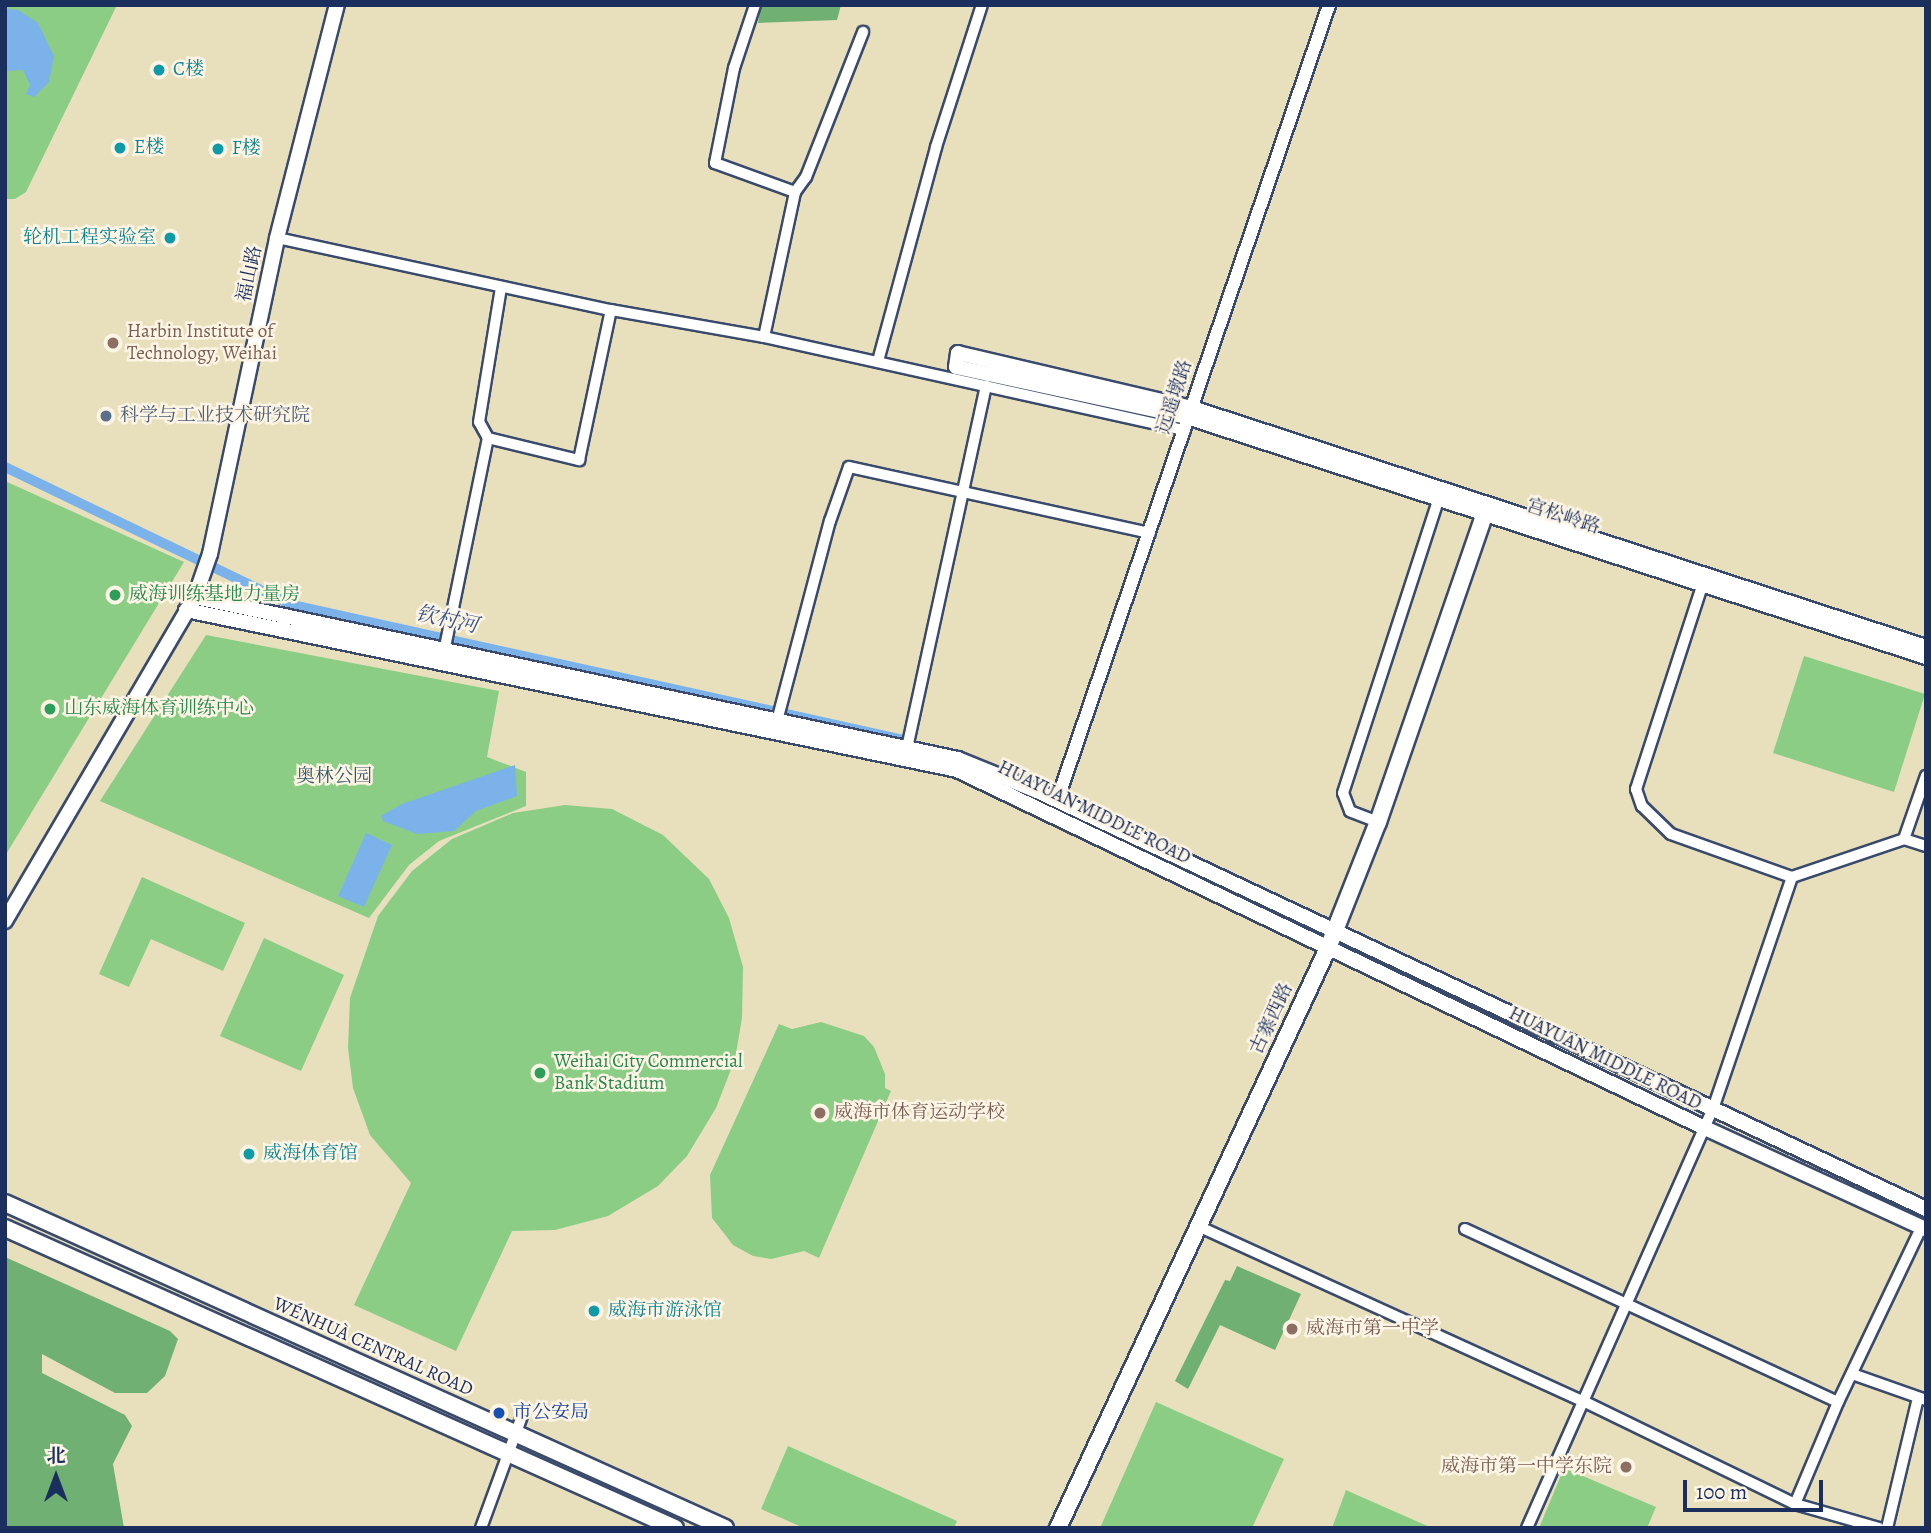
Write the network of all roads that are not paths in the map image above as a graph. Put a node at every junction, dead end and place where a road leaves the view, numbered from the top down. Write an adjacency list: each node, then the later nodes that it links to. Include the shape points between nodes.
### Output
1 (337, 5): 7 (main road, 福山路)
2 (755, 5): 6 (street, via 734,68 715,163)
3 (982, 5): 11 (street, via 936,147)
4 (1329, 5): 13 (street, 远遥墩路)
5 (863, 32): 6 (street, via 806,177)
6 (795, 192): 10 (street)
7 (277, 238): 8 (street); 20 (main road, 福山路, via 210,554)
8 (501, 287): 9 (street); 14 (street, via 479,422)
9 (611, 310): 10 (street); 14 (street, via 579,460)
10 (764, 337): 11 (street)
11 (878, 361): 12 (street)
12 (986, 385): 13 (street); 15 (street)
13 (1188, 418): 13 (main road, via 958,353 956,367); 16 (main road, 宫松岭路); 18 (street, 远遥墩路); 23 (main road)
14 (488, 438): 22 (street)
15 (964, 494): 18 (street); 25 (street, via 849,467); 26 (street)
16 (1439, 498): 17 (main road, 宫松岭路); 29 (street, via 1342,793 1350,811)
17 (1485, 513): 19 (main road, 宫松岭路); 29 (main road, 古寨西路)
18 (1150, 533): 28 (street, 远遥墩路)
19 (1703, 583): 24 (main road, 宫松岭路); 32 (street, via 1636,789 1642,806 1671,834)
20 (195, 597): 21 (main road, 福山路); 22 (main road, HUAYUAN MIDDLE ROAD)
21 (186, 610): 33 (main road, 福山路); 34 (main road, HUAYUAN MIDDLE ROAD, via 957,770)
22 (444, 648): 25 (main road, HUAYUAN MIDDLE ROAD)
23 (1926, 648)
24 (1926, 657)
25 (778, 716): 26 (main road, HUAYUAN MIDDLE ROAD)
26 (907, 748): 28 (main road, HUAYUAN MIDDLE ROAD, via 958,758)
27 (1926, 776): 30 (street)
28 (1056, 801): 34 (main road, HUAYUAN MIDDLE ROAD)
29 (1378, 822): 34 (main road, 古寨西路)
30 (1904, 839): 31 (street); 32 (street)
31 (1926, 846)
32 (1792, 877): 35 (street)
33 (5, 921)
34 (1331, 940): 35 (main road, HUAYUAN MIDDLE ROAD); 36 (main road, HUAYUAN MIDDLE ROAD); 39 (main road, 古寨西路)
35 (1713, 1109): 36 (street); 38 (main road, HUAYUAN MIDDLE ROAD)
36 (1705, 1128): 42 (main road, HUAYUAN MIDDLE ROAD); 43 (street)
37 (5, 1203): 49 (main road, WÉNHUÀ CENTRAL ROAD)
38 (1926, 1209)
39 (1198, 1226): 46 (street); 55 (main road, 古寨西路)
40 (5, 1228): 50 (main road)
41 (1465, 1229): 43 (street)
42 (1922, 1231): 44 (street)
43 (1629, 1305): 46 (street); 47 (street)
44 (1852, 1374): 45 (street); 47 (street)
45 (1922, 1399): 58 (street)
46 (1585, 1402): 51 (street); 56 (street)
47 (1838, 1402): 51 (street)
48 (522, 1416): 49 (street)
49 (514, 1434): 50 (street); 54 (main road, WÉNHUÀ CENTRAL ROAD)
50 (506, 1454): 52 (street); 53 (main road)
51 (1796, 1504): 57 (street)
52 (481, 1528)
53 (675, 1528)
54 (725, 1528)
55 (1058, 1528)
56 (1527, 1528)
57 (1879, 1528)
58 (1887, 1528)

